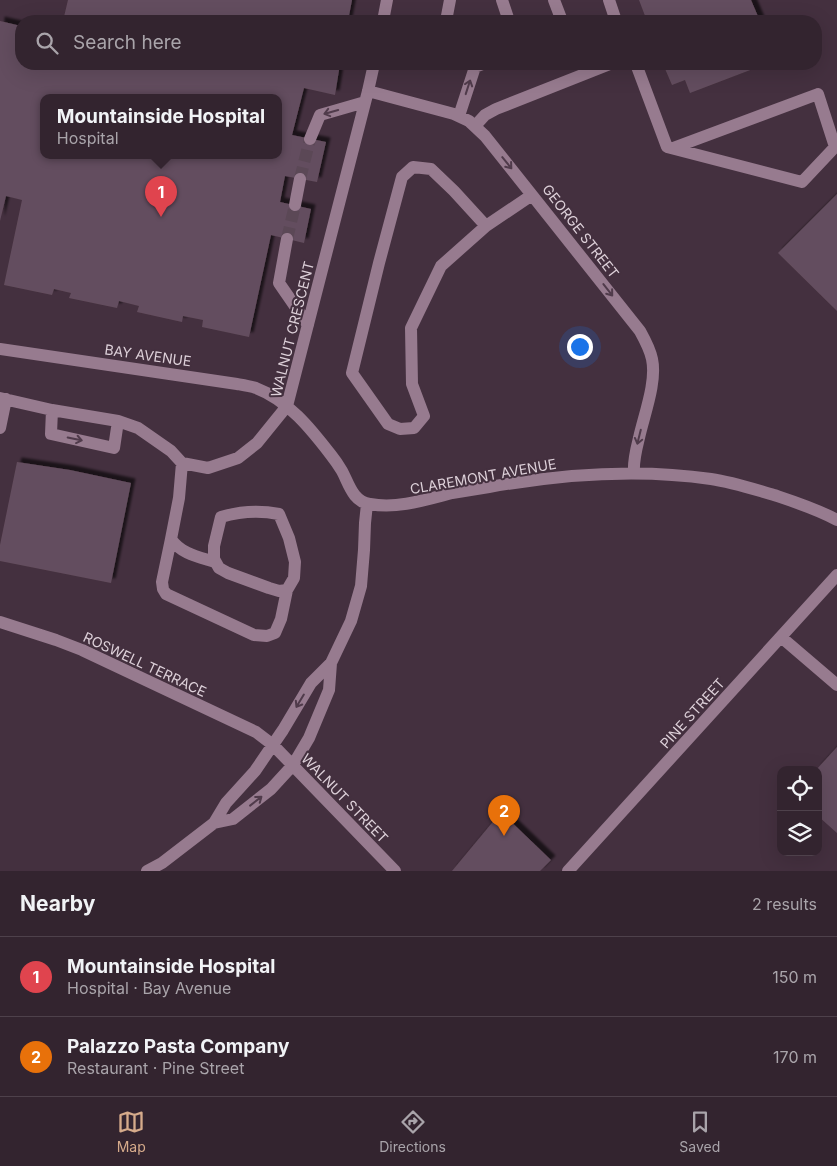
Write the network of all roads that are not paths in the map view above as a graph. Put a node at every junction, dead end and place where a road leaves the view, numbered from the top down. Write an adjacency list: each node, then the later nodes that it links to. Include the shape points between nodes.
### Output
1 (387, 0): 6 (street)
2 (450, 0): 7 (street)
3 (502, 0): 8 (street)
4 (554, 0): 9 (street)
5 (609, 0): 10 (street)
6 (384, 15)
7 (447, 15)
8 (507, 15)
9 (560, 15)
10 (612, 15)
11 (373, 70): 15 (street, WALNUT CRESCENT)
12 (473, 70): 16 (street, one-way to 12)
13 (594, 70): 17 (street, via 496,108)
14 (638, 70): 19 (street, via 667,147)
15 (367, 97): 16 (street, GEORGE STREET); 18 (street, one-way to 18, via 320,115); 25 (street, WALNUT CRESCENT)
16 (459, 116): 17 (street, GEORGE STREET)
17 (475, 126): 21 (street, GEORGE STREET, one-way to 21)
18 (310, 138)
19 (673, 148): 19 (street, via 802,182 836,147 818,94)
20 (300, 179): 22 (street)
21 (532, 194): 23 (street); 33 (street, GEORGE STREET, one-way to 33, via 648,344 654,372)
22 (295, 205)
23 (486, 226): 23 (street, via 441,266 411,328 412,384 424,416 414,428 400,429 388,424 352,373 402,177 413,167 430,169)
24 (287, 239): 25 (street, via 279,284)
25 (308, 325): 28 (street, WALNUT CRESCENT)
26 (0, 349): 28 (street, BAY AVENUE, via 237,384 269,394)
27 (3, 398): 29 (street); 31 (street)
28 (287, 406): 32 (street, via 257,443 238,458 208,468); 34 (street, WALNUT CRESCENT, via 342,470 359,500)
29 (52, 410): 30 (street); 30 (street, one-way to 30, via 52,434 114,448)
30 (118, 422): 32 (street, via 138,428)
31 (0, 428)
32 (182, 463): 36 (street)
33 (634, 472): 34 (street, CLAREMONT AVENUE, via 530,480 401,505); 35 (street, CLAREMONT AVENUE, via 736,484 803,504)
34 (368, 504): 43 (street, via 359,595 351,621)
35 (837, 520)
36 (171, 539): 37 (street, via 189,554); 40 (street, via 162,582 166,594 254,635 275,633 282,619)
37 (215, 562): 40 (street, via 228,574 280,591); 40 (street, via 214,546 221,517 252,511 279,514 295,562 294,578)
38 (837, 575): 39 (street, PINE STREET)
39 (832, 589): 42 (street, PINE STREET)
40 (287, 590)
41 (0, 622): 45 (street, ROSWELL TERRACE, via 82,650 248,728)
42 (781, 637): 44 (street); 50 (street, PINE STREET)
43 (331, 663): 45 (street, one-way to 45, via 311,683); 46 (street, via 329,690 309,738)
44 (837, 685)
45 (273, 745): 46 (street, WALNUT STREET); 47 (street)
46 (293, 765): 47 (street, one-way to 46, via 233,819 272,789); 49 (street, WALNUT STREET)
47 (214, 822): 48 (street)
48 (147, 871)
49 (395, 871)
50 (568, 871)

